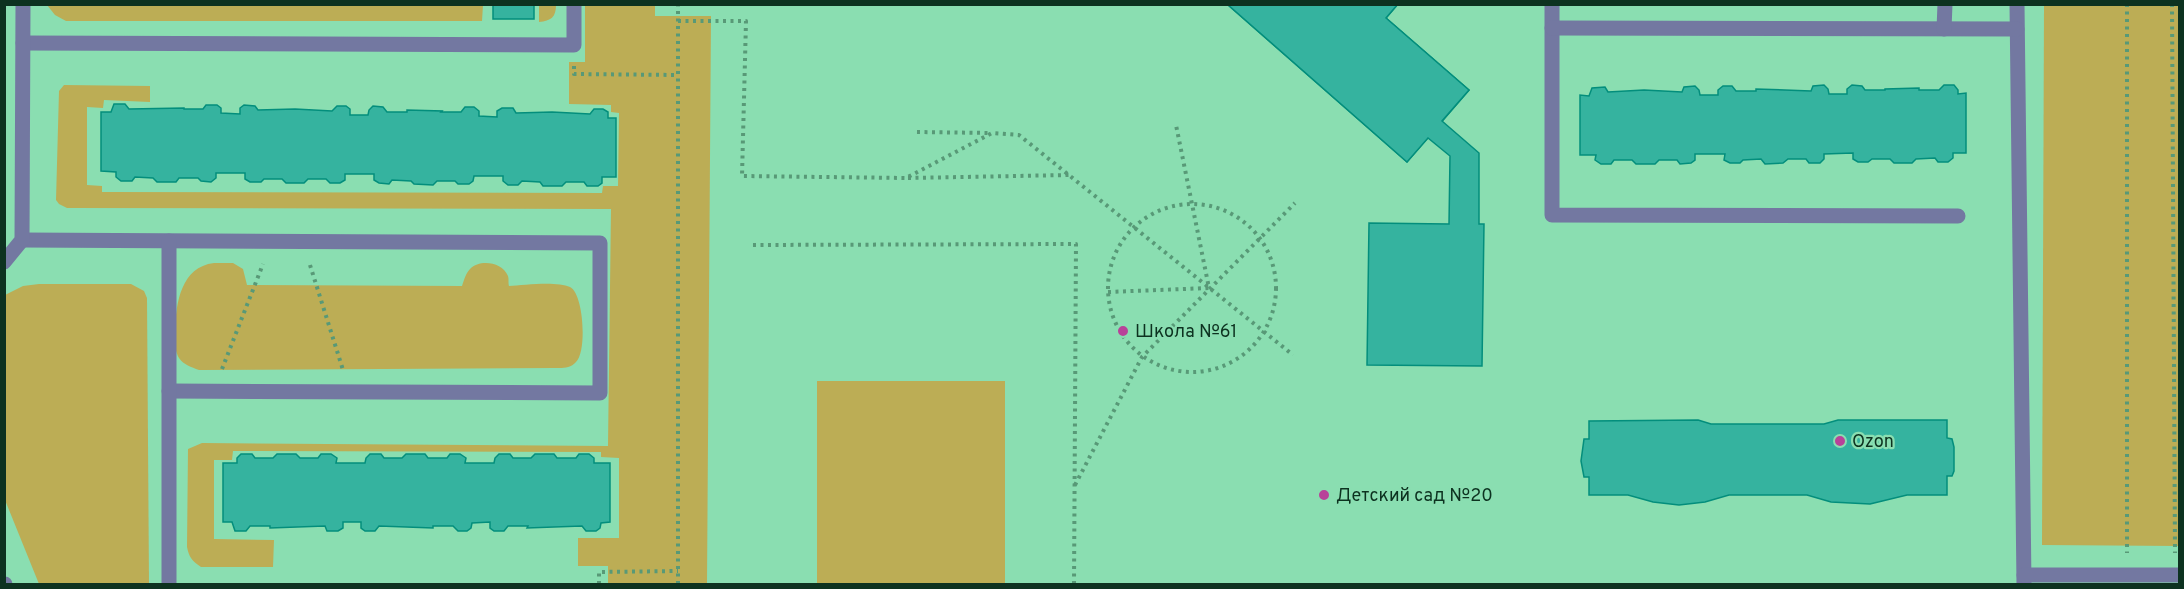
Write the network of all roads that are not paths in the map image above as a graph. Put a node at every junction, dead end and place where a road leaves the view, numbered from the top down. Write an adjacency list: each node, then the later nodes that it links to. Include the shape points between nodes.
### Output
1 (23, 4): 9 (street)
2 (574, 4): 9 (street, via 574,45)
3 (1552, 4): 6 (street)
4 (1945, 4): 7 (street)
5 (2017, 4): 8 (street)
6 (1552, 28): 7 (street); 10 (street, via 1552,215)
7 (1944, 29): 8 (street)
8 (2017, 29): 16 (street)
9 (23, 43): 11 (street)
10 (1958, 216)
11 (22, 240): 12 (street); 13 (street)
12 (170, 241): 14 (street); 14 (street, via 600,243 600,393)
13 (4, 262)
14 (170, 391): 17 (street)
15 (2177, 575): 16 (street)
16 (2024, 580)
17 (170, 585)

